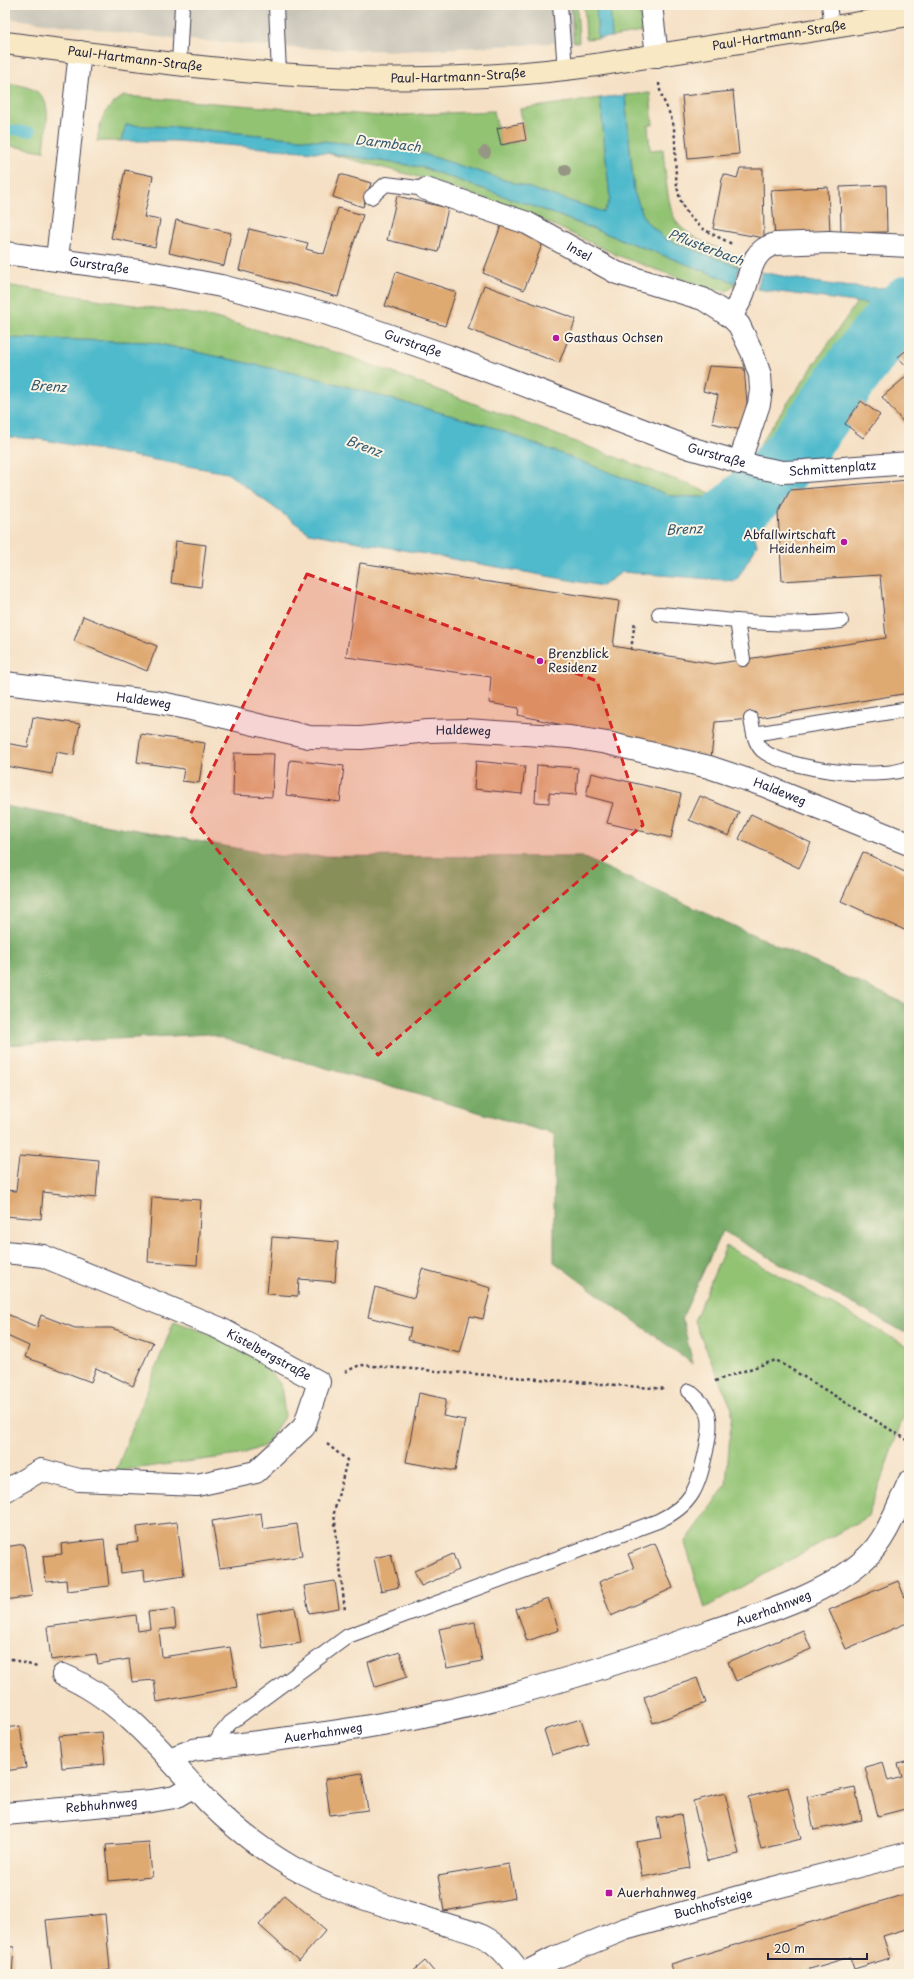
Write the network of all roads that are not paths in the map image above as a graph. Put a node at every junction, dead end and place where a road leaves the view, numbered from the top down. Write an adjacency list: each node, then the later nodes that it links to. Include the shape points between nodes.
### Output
1 (182, 5): 10 (lane)
2 (276, 5): 12 (lane)
3 (560, 5): 11 (lane)
4 (651, 5): 9 (street)
5 (831, 15): 6 (main road, Paul-Hartmann-Straße); 9 (main road, Paul-Hartmann-Straße)
6 (909, 15)
7 (5, 43): 8 (main road, Paul-Hartmann-Straße)
8 (80, 52): 10 (main road, Paul-Hartmann-Straße); 17 (street, Gurstraße)
9 (657, 56): 11 (main road, Paul-Hartmann-Straße)
10 (179, 64): 12 (main road, Paul-Hartmann-Straße)
11 (565, 69): 12 (main road, Paul-Hartmann-Straße, via 460,77 407,78)
12 (279, 74)
13 (426, 189): 14 (lane, via 386,184); 18 (street, Insel, via 526,223 617,273 703,299)
14 (371, 197)
15 (909, 246): 18 (street, via 829,242 767,246 751,270)
16 (5, 253): 17 (street, Gurstraße)
17 (57, 259): 20 (street, Gurstraße, via 221,286 328,314 448,356 690,448)
18 (731, 317): 20 (street, Insel, via 739,325 760,375 761,390)
19 (909, 463): 20 (street, Schmittenplatz, via 783,472)
20 (748, 465)
21 (659, 614): 22 (lane)
22 (737, 621): 23 (lane, via 799,624); 24 (lane)
23 (841, 621)
24 (743, 659)
25 (5, 683): 30 (street, Haldeweg, via 156,702 309,737 362,738 466,730 562,736 607,743 709,767 763,785)
26 (909, 708): 28 (lane)
27 (751, 718): 28 (lane)
28 (754, 734): 29 (lane, via 756,743 771,756 811,768 860,773 902,772)
29 (909, 767)
30 (909, 844)
31 (5, 1252): 34 (street, Kistelbergstraße, via 43,1256 219,1328 319,1382 304,1426 256,1472 197,1485 79,1480 41,1470)
32 (689, 1391): 36 (lane, via 700,1401 709,1416 710,1432 700,1480 690,1498 674,1514 348,1636 230,1724 220,1735)
33 (909, 1482): 36 (street, Auerhahnweg, via 892,1520 867,1557 828,1585 774,1609 644,1655 501,1698 375,1725)
34 (5, 1492)
35 (63, 1675): 37 (street, via 83,1683 100,1694)
36 (215, 1747): 37 (street, Auerhahnweg, via 193,1750)
37 (169, 1759): 38 (street)
38 (194, 1786): 39 (street, Rebhuhnweg, via 175,1797 151,1801); 41 (street, via 244,1834 290,1866 342,1891 483,1936 507,1955)
39 (5, 1814)
40 (909, 1853): 41 (street, Buchhofsteige, via 625,1929)
41 (522, 1974)

